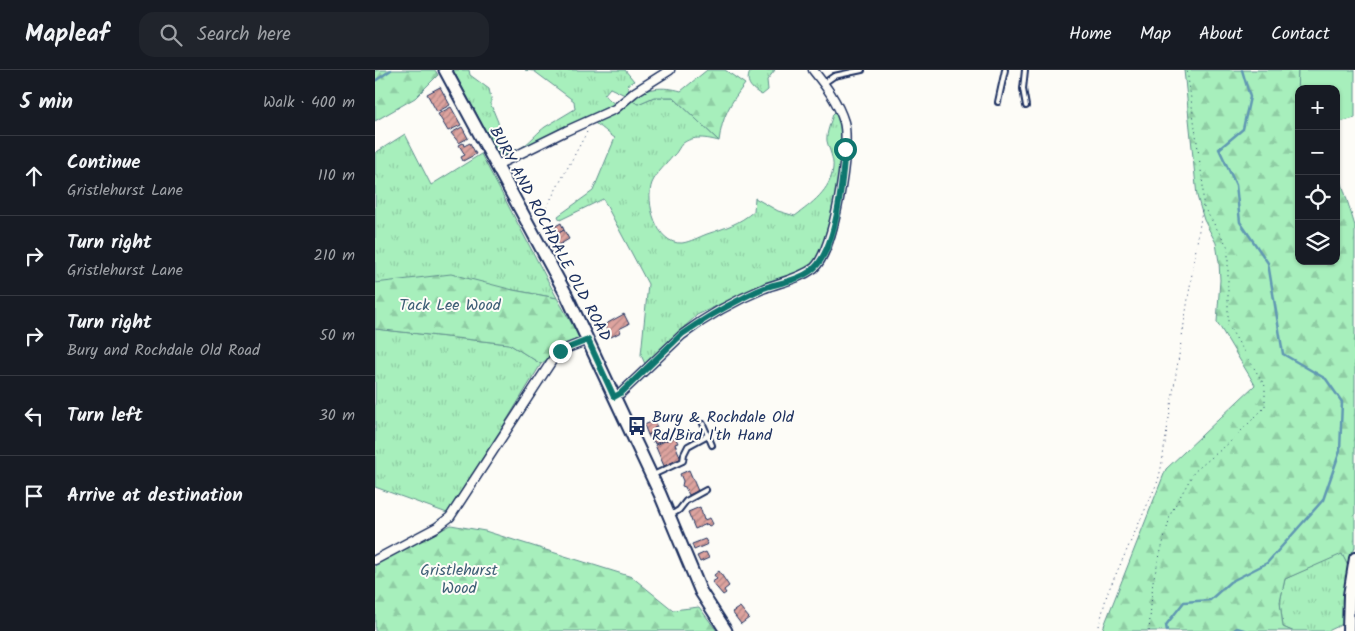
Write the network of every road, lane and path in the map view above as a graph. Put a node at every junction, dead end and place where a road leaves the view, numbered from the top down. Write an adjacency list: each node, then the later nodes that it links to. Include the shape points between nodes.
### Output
1 (445, 70): 12 (main road, BURY AND ROCHDALE OLD ROAD)
2 (670, 70): 11 (street, via 635,92 615,110)
3 (813, 70): 8 (street)
4 (862, 70): 8 (lane, via 834,76)
5 (1005, 70): 9 (lane)
6 (1025, 70): 10 (lane, via 1023,89)
7 (1187, 70): 13 (path)
8 (824, 83): 16 (street, via 841,114 845,133 842,180 835,218 819,262 806,273 741,299 682,334)
9 (998, 102)
10 (1026, 106)
11 (594, 118): 12 (street); 14 (path, via 538,222)
12 (497, 164): 14 (main road, BURY AND ROCHDALE OLD ROAD)
13 (1203, 205): 26 (path, via 1158,481 1107,594); 27 (path, via 1228,247 1229,325 1265,386 1265,407 1194,472 1171,513 1153,580)
14 (530, 227): 15 (main road, BURY AND ROCHDALE OLD ROAD)
15 (588, 340): 16 (main road, BURY AND ROCHDALE OLD ROAD); 24 (street, via 555,356 450,517)
16 (614, 397): 20 (main road, BURY AND ROCHDALE OLD ROAD)
17 (703, 424): 18 (lane)
18 (708, 435): 19 (lane); 20 (lane, via 688,446 683,461)
19 (712, 445)
20 (651, 476): 22 (main road, BURY AND ROCHDALE OLD ROAD)
21 (706, 490): 22 (lane)
22 (669, 515): 25 (main road, BURY AND ROCHDALE OLD ROAD, via 701,592)
23 (1355, 558): 28 (street)
24 (375, 560)
25 (725, 631)
26 (1100, 631)
27 (1149, 631)
28 (1348, 631)

